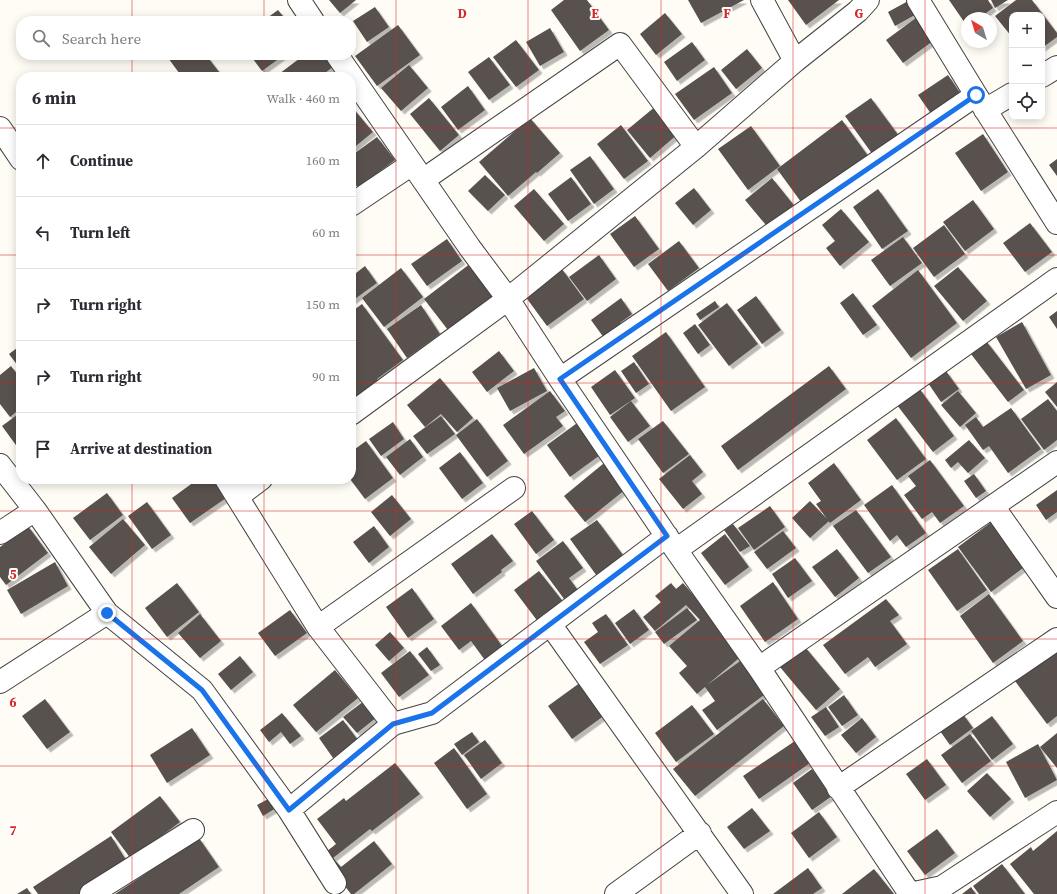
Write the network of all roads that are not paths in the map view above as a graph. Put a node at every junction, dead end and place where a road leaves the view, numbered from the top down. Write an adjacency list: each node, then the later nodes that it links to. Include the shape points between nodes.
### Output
1 (299, 0): 5 (street)
2 (762, 0): 7 (street)
3 (868, 0): 7 (street, via 858,11)
4 (918, 0): 13 (street)
5 (310, 16)
6 (340, 60): 9 (street)
7 (795, 61): 15 (street)
8 (1057, 68): 10 (street)
9 (349, 72)
10 (1045, 74)
11 (356, 82): 17 (street)
12 (1009, 95): 13 (street)
13 (980, 103): 19 (street); 22 (street)
14 (0, 128): 16 (street)
15 (696, 147): 17 (street, via 620,44); 21 (street)
16 (16, 152)
17 (418, 172): 18 (street); 21 (street)
18 (356, 203)
19 (1057, 223)
20 (1057, 279): 32 (street)
21 (508, 299): 22 (street); 23 (street)
22 (560, 379): 32 (street)
23 (356, 410)
24 (1057, 462): 29 (street)
25 (0, 465): 30 (street)
26 (245, 484): 27 (street)
27 (232, 488): 36 (street)
28 (514, 488): 36 (street)
29 (993, 506): 33 (street); 38 (street)
30 (35, 510): 31 (street); 34 (street)
31 (0, 533)
32 (672, 543): 35 (street); 38 (street)
33 (1057, 597)
34 (107, 613): 39 (street); 42 (street, via 202,690)
35 (550, 624): 40 (street, via 432,713); 45 (street)
36 (318, 627): 40 (street)
37 (1057, 639): 41 (street)
38 (759, 668): 41 (street)
39 (0, 682)
40 (393, 724): 42 (street)
41 (838, 788): 50 (street)
42 (289, 810): 46 (street)
43 (1057, 812): 50 (street, via 942,887)
44 (193, 830): 47 (street)
45 (700, 833): 48 (street); 49 (street)
46 (335, 883)
47 (91, 894)
48 (616, 894)
49 (742, 894)
50 (910, 894)

